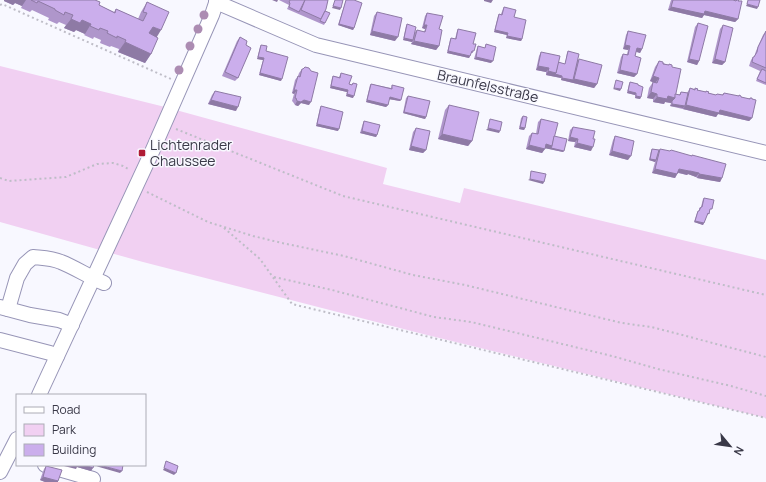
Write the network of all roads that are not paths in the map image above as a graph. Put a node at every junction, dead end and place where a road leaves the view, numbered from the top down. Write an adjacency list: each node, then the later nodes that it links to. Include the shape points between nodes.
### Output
1 (216, 1): 2 (street, Braunfelsstraße, via 316,45); 3 (street, via 154,148 141,188)
2 (765, 149)
3 (98, 281): 4 (street, via 61,262 33,257 25,264 17,278); 5 (street)
4 (4, 308): 5 (street)
5 (72, 325): 7 (street)
6 (0, 340): 7 (street)
7 (57, 356): 8 (street)
8 (39, 394)
9 (15, 448): 11 (street)
10 (48, 466): 12 (street)
11 (0, 472)
12 (93, 479)

